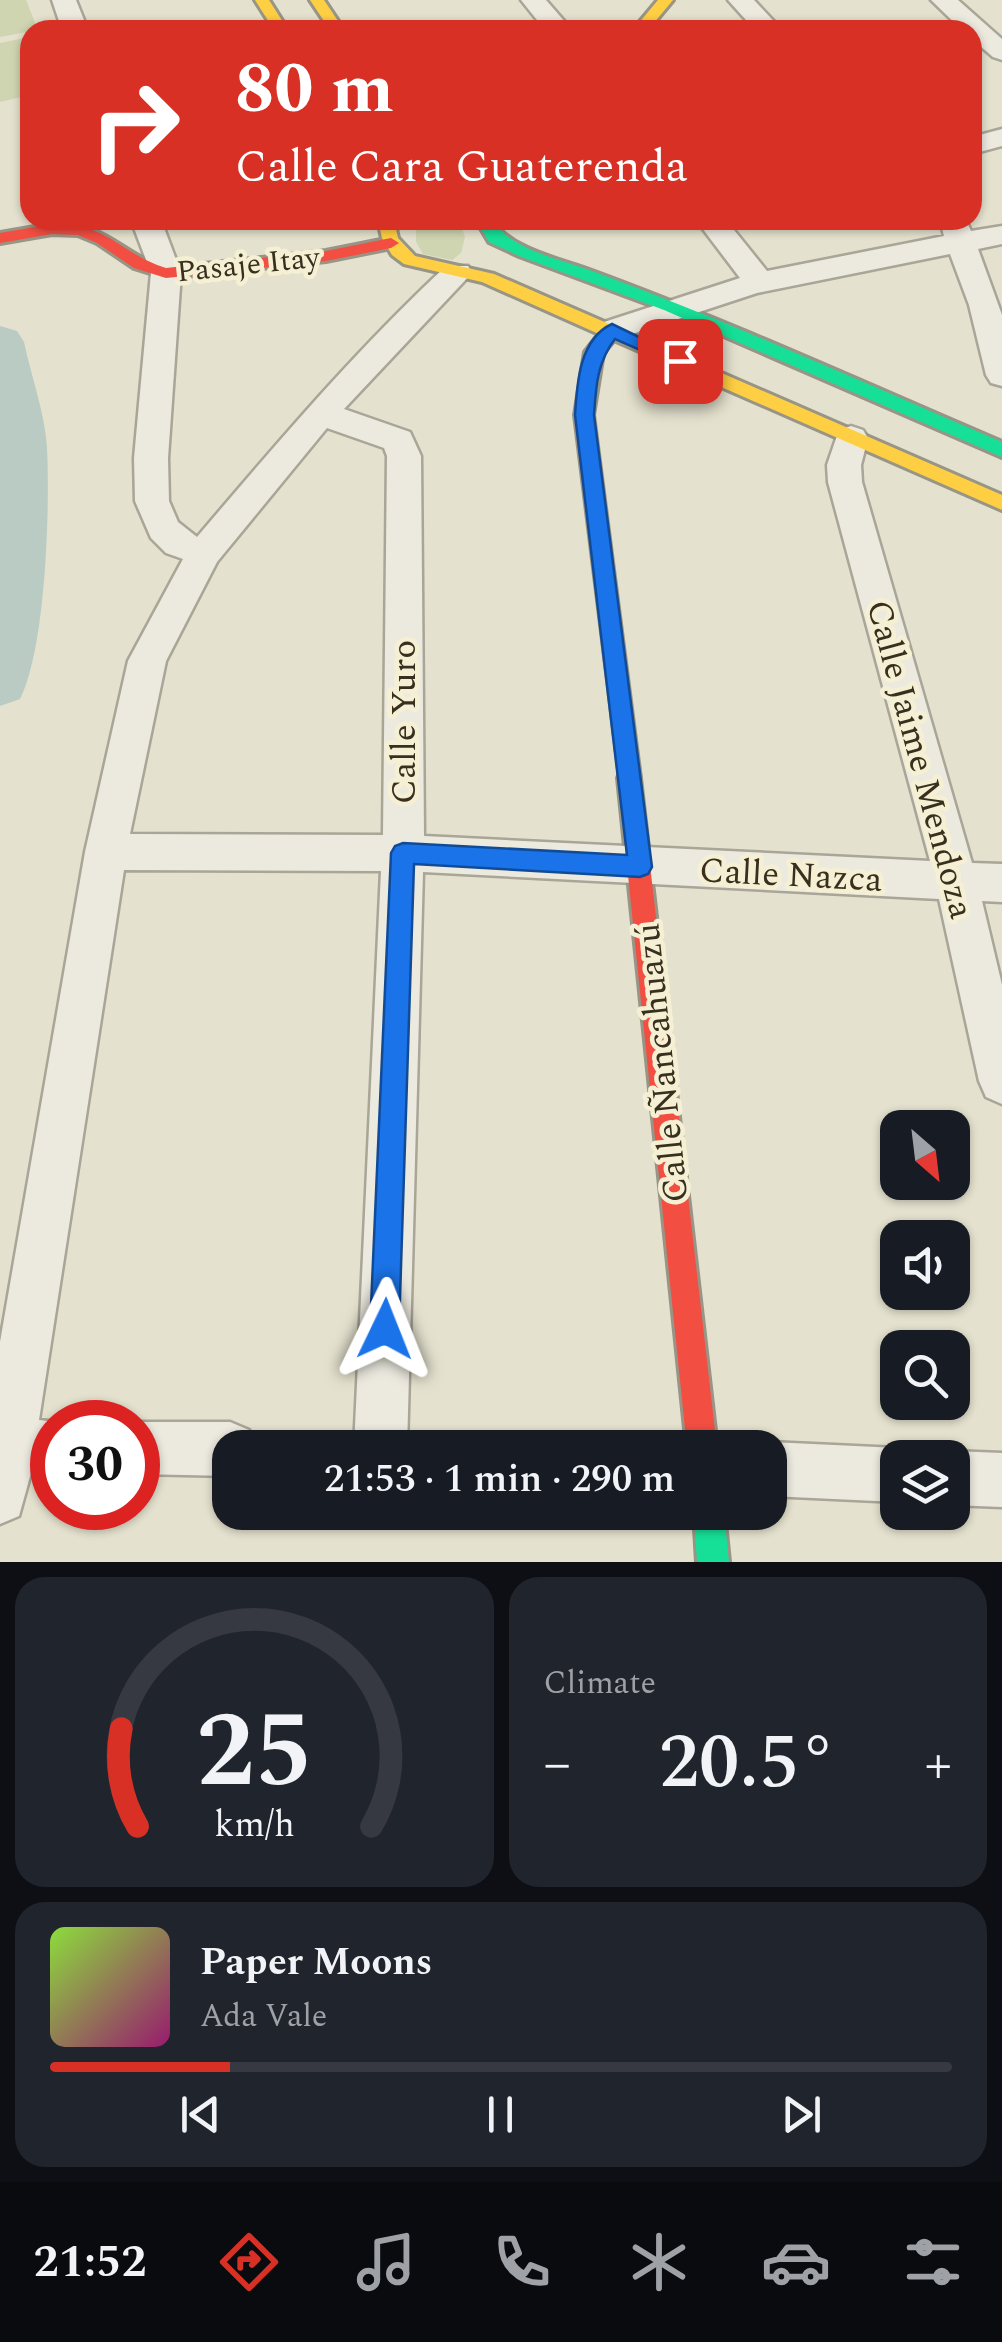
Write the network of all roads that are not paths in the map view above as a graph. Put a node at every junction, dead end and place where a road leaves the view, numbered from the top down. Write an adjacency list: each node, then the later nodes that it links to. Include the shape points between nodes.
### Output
1 (533, 0): 5 (street)
2 (666, 0): 6 (main road)
3 (740, 0): 7 (street)
4 (943, 0): 8 (street)
5 (550, 20)
6 (649, 20)
7 (759, 20)
8 (966, 20)
9 (982, 34): 10 (street)
10 (1002, 52)
11 (51, 230): 19 (main road, Pasaje Itay)
12 (63, 230): 21 (main road, Pasaje Itay, via 94,235 131,264)
13 (150, 230): 21 (street)
14 (493, 230): 22 (main road, via 491,254)
15 (500, 230): 24 (main road)
16 (719, 230): 23 (street)
17 (957, 231): 18 (street); 23 (street); 27 (street)
18 (1002, 235)
19 (0, 238)
20 (396, 242): 21 (main road, Pasaje Itay); 22 (main road, via 422,269); 25 (street)
21 (166, 272): 32 (street, via 152,502 163,530)
22 (461, 272): 25 (street); 26 (main road)
23 (758, 280): 24 (street)
24 (670, 306): 26 (street); 30 (main road)
25 (411, 316): 28 (street)
26 (612, 330): 29 (main road); 35 (main road, Calle Ñancahuazú, via 594,352 584,415)
27 (1002, 375)
28 (321, 414): 32 (street); 34 (street, Calle Yuro, via 402,446)
29 (851, 438): 31 (main road); 36 (street, Calle Jaime Mendoza, via 845,482)
30 (1001, 447)
31 (1002, 503)
32 (204, 553): 33 (street, via 147,660)
33 (106, 852): 34 (street, Calle Nazca); 43 (street)
34 (403, 853): 35 (street, Calle Nazca); 39 (street, Calle Yuro)
35 (640, 867): 36 (street, Calle Nazca); 40 (main road, Calle Ñancahuazú)
36 (956, 882): 37 (street, Calle Nazca); 38 (street, Calle Jaime Mendoza)
37 (1002, 883)
38 (1002, 1080)
39 (381, 1430)
40 (700, 1430)
41 (160, 1448): 42 (street)
42 (212, 1449)
43 (20, 1463)
44 (787, 1470): 45 (street)
45 (880, 1474)
46 (970, 1479): 47 (street)
47 (1002, 1480)
48 (711, 1530): 49 (main road)
49 (714, 1562)

